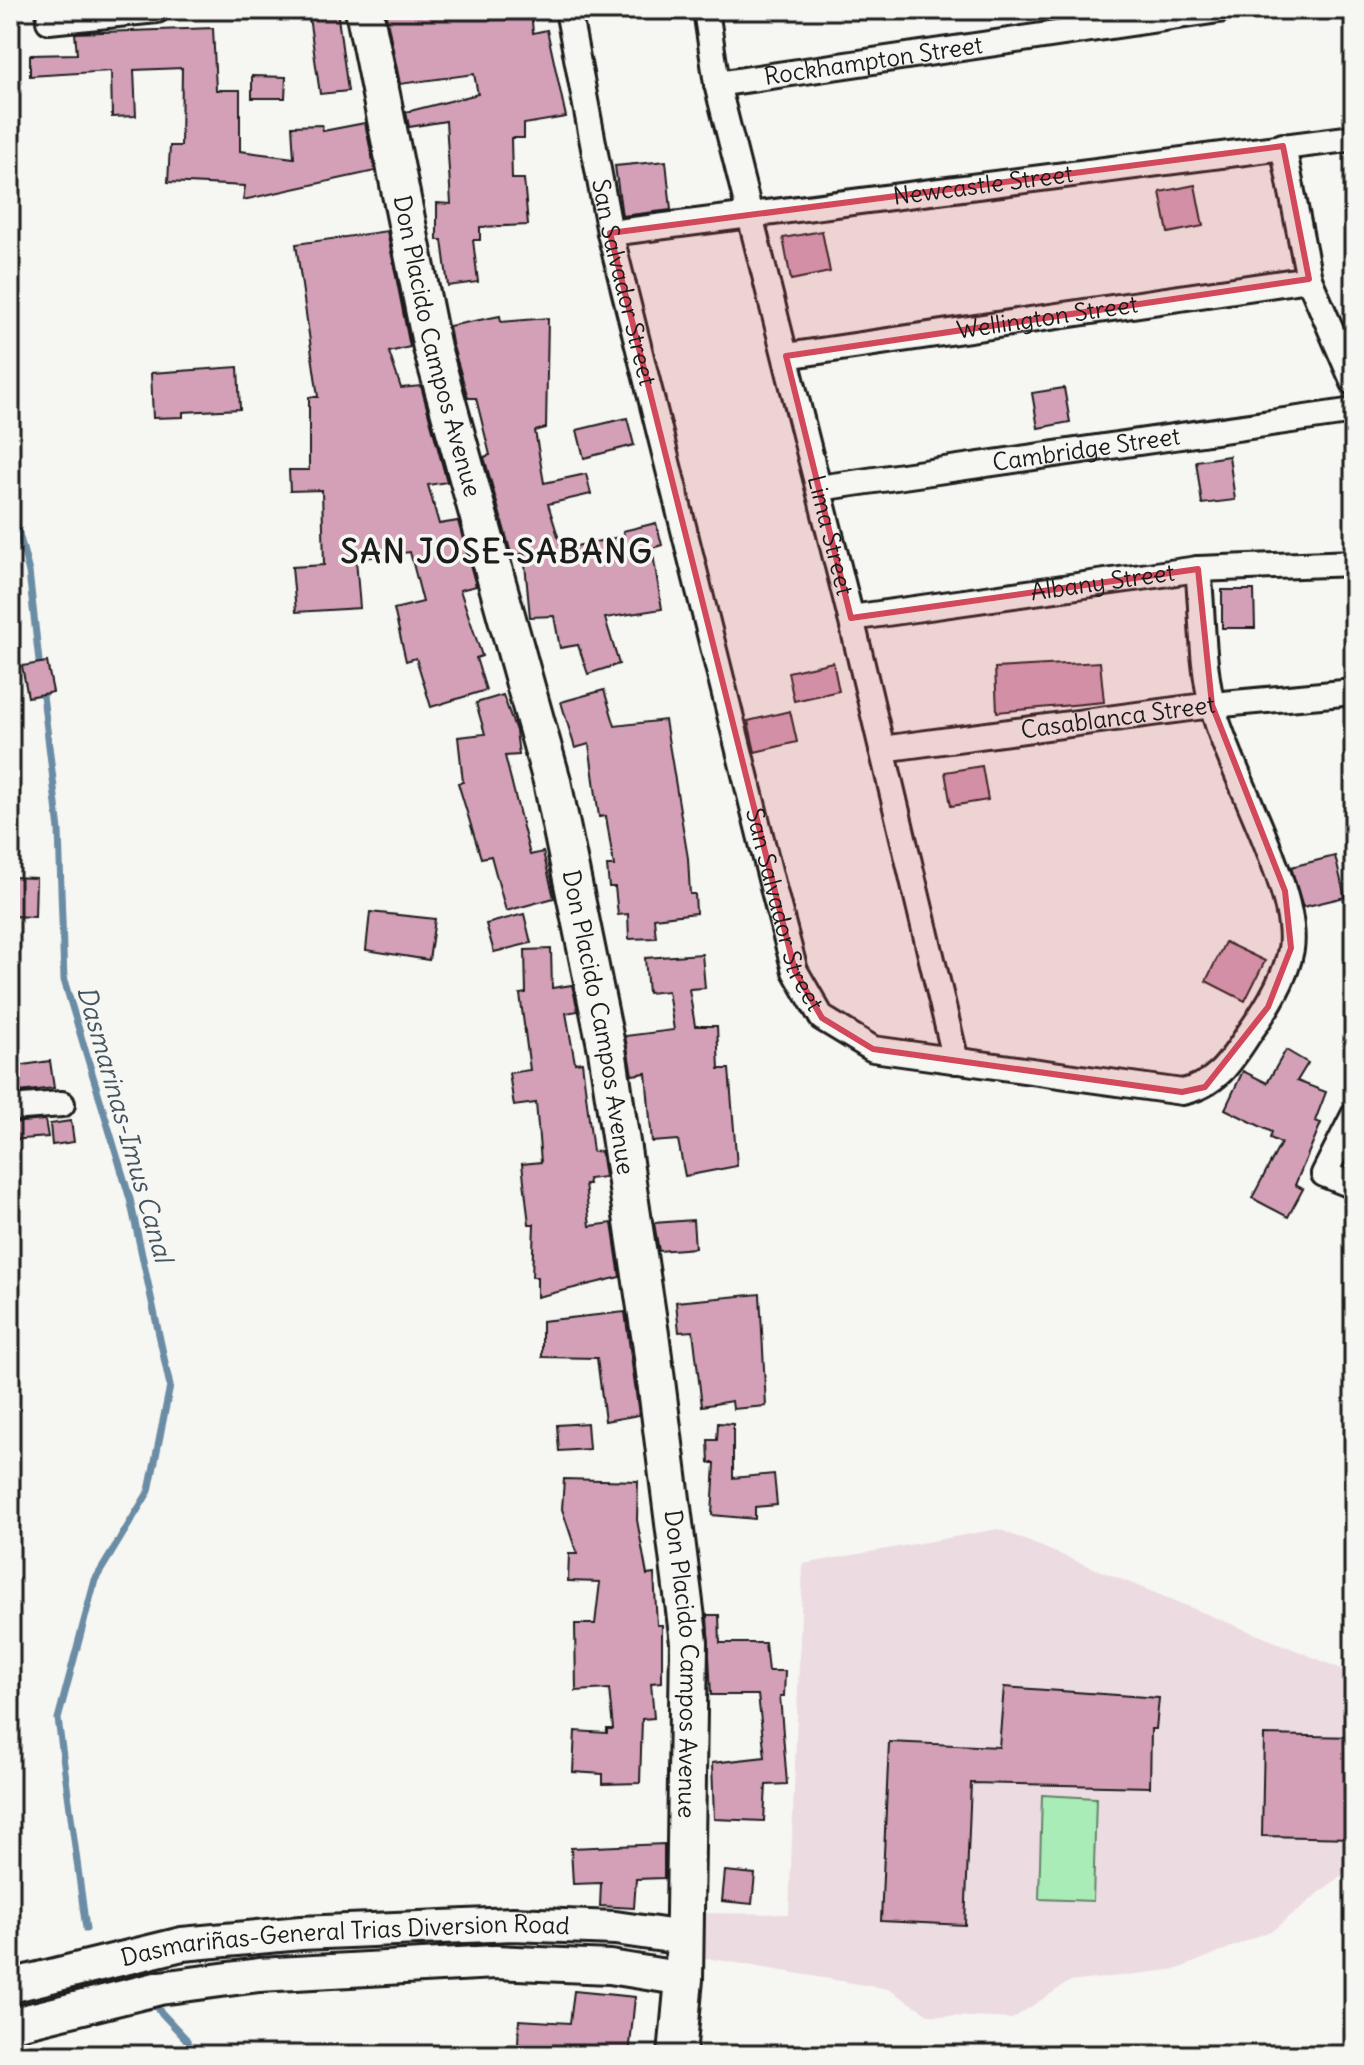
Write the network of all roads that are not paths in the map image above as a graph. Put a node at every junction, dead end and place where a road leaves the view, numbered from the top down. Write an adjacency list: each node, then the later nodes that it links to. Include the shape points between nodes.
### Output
1 (157, 10): 7 (street)
2 (364, 10): 29 (main road, Don Placido Campos Avenue, via 432,348 552,781 607,1050 689,1642)
3 (568, 10): 12 (street, San Salvador Street)
4 (706, 10): 8 (street, Lima Street)
5 (1219, 10): 6 (street, Rockhampton Street)
6 (1194, 12): 8 (street, Rockhampton Street)
7 (49, 21)
8 (717, 84): 11 (street, Lima Street)
9 (1354, 138): 10 (street, Newcastle Street)
10 (1283, 146): 11 (street, Newcastle Street); 13 (street)
11 (751, 214): 12 (street, Newcastle Street); 14 (street, Lima Street)
12 (610, 233): 24 (street, San Salvador Street, via 795,971 822,1018 873,1049)
13 (1309, 279): 14 (street, Wellington Street); 15 (street)
14 (786, 356): 17 (street, Lima Street)
15 (1354, 383)
16 (1354, 411): 17 (street, Cambridge Street)
17 (819, 488): 20 (street, Lima Street)
18 (1354, 563): 19 (street, Albany Street)
19 (1198, 569): 20 (street, Albany Street); 22 (street, San Salvador Street)
20 (851, 618): 23 (street, Lima Street)
21 (1354, 692): 22 (street, Casablanca Street)
22 (1212, 705): 23 (street, Casablanca Street); 24 (street, San Salvador Street, via 1285,891 1291,948 1268,1007 1233,1058 1205,1087 1182,1092)
23 (882, 749): 24 (street, Lima Street)
24 (956, 1061)
25 (62, 1104): 26 (street)
26 (10, 1108)
27 (1354, 1115): 28 (street, via 1324,1174)
28 (1354, 1186)
29 (684, 1938): 30 (street, Dasmariñas-General Trias Diversion Road, via 575,1925 429,1925); 31 (main road, Don Placido Campos Avenue)
30 (151, 1950): 32 (street, Dasmariñas-General Trias Diversion Road); 33 (street)
31 (684, 1979): 33 (street, Dasmariñas-General Trias Diversion Road, via 610,1967 495,1962 259,1975); 35 (main road, Don Placido Campos Avenue)
32 (10, 1986)
33 (160, 1988): 34 (street, Dasmariñas-General Trias Diversion Road)
34 (10, 2025)
35 (677, 2055)

